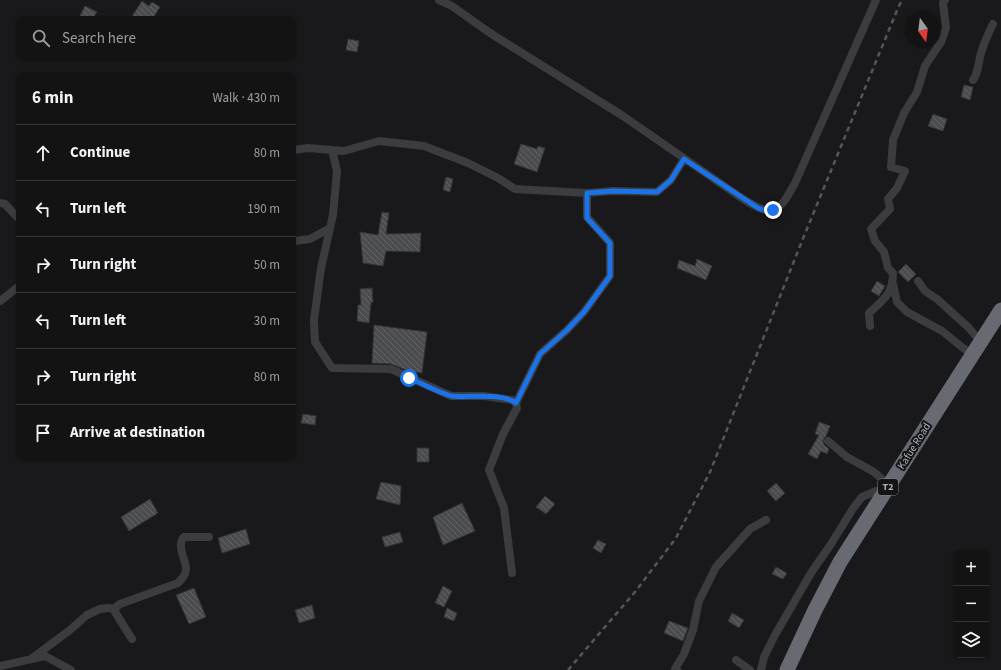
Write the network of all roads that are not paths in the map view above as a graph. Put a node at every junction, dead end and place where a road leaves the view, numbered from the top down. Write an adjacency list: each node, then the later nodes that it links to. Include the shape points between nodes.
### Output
1 (439, 0): 8 (street, via 623,116)
2 (876, 0): 8 (street, via 795,183 780,207 766,211 758,208)
3 (945, 0): 15 (street, via 943,3 946,28 941,42 925,66 917,92 904,113 893,140 891,167 905,171 888,199 890,209 871,229 875,241 884,252 888,268 893,273)
4 (993, 24): 5 (street, via 986,37)
5 (973, 80)
6 (296, 150): 7 (street)
7 (332, 150): 9 (street, via 344,151 379,141 424,146 468,162 515,189); 12 (street, via 337,171)
8 (684, 159): 9 (street, via 671,180 657,192)
9 (587, 193): 22 (street, via 587,218 610,243 610,276 584,312 540,354)
10 (0, 203): 11 (street, via 5,204)
11 (16, 216)
12 (330, 228): 13 (street, via 310,238); 22 (street, via 321,268 314,320 315,342 332,368 391,369 451,396 484,396 512,400)
13 (296, 241)
14 (918, 281): 20 (street, via 925,291 968,327)
15 (893, 284): 19 (street, via 889,293 869,313); 21 (street, via 897,302 907,312 942,331)
16 (16, 289): 17 (street)
17 (0, 301)
18 (1001, 310): 20 (highway, Kafue Road / T2)
19 (870, 326)
20 (981, 342): 21 (highway, Kafue Road / T2)
21 (972, 354): 24 (highway, Kafue Road / T2)
22 (516, 403): 27 (street, via 517,408 503,434 489,470 504,508)
23 (828, 441): 24 (street, via 847,457 874,472)
24 (887, 488): 36 (street, via 862,497 854,507 811,572 775,635 764,657); 37 (highway, Kafue Road / T2, via 840,562)
25 (766, 520): 34 (street, via 750,529 716,567 699,600 693,630 684,654 674,668)
26 (209, 537): 28 (street, via 184,537 182,540 186,570 178,584 120,604)
27 (512, 573)
28 (115, 610): 29 (street); 30 (street, via 100,609 87,615)
29 (132, 638)
30 (30, 659): 32 (street); 33 (street, via 44,656)
31 (736, 660): 35 (street)
32 (0, 666)
33 (72, 670)
34 (677, 670)
35 (750, 670)
36 (761, 670)
37 (787, 670)

